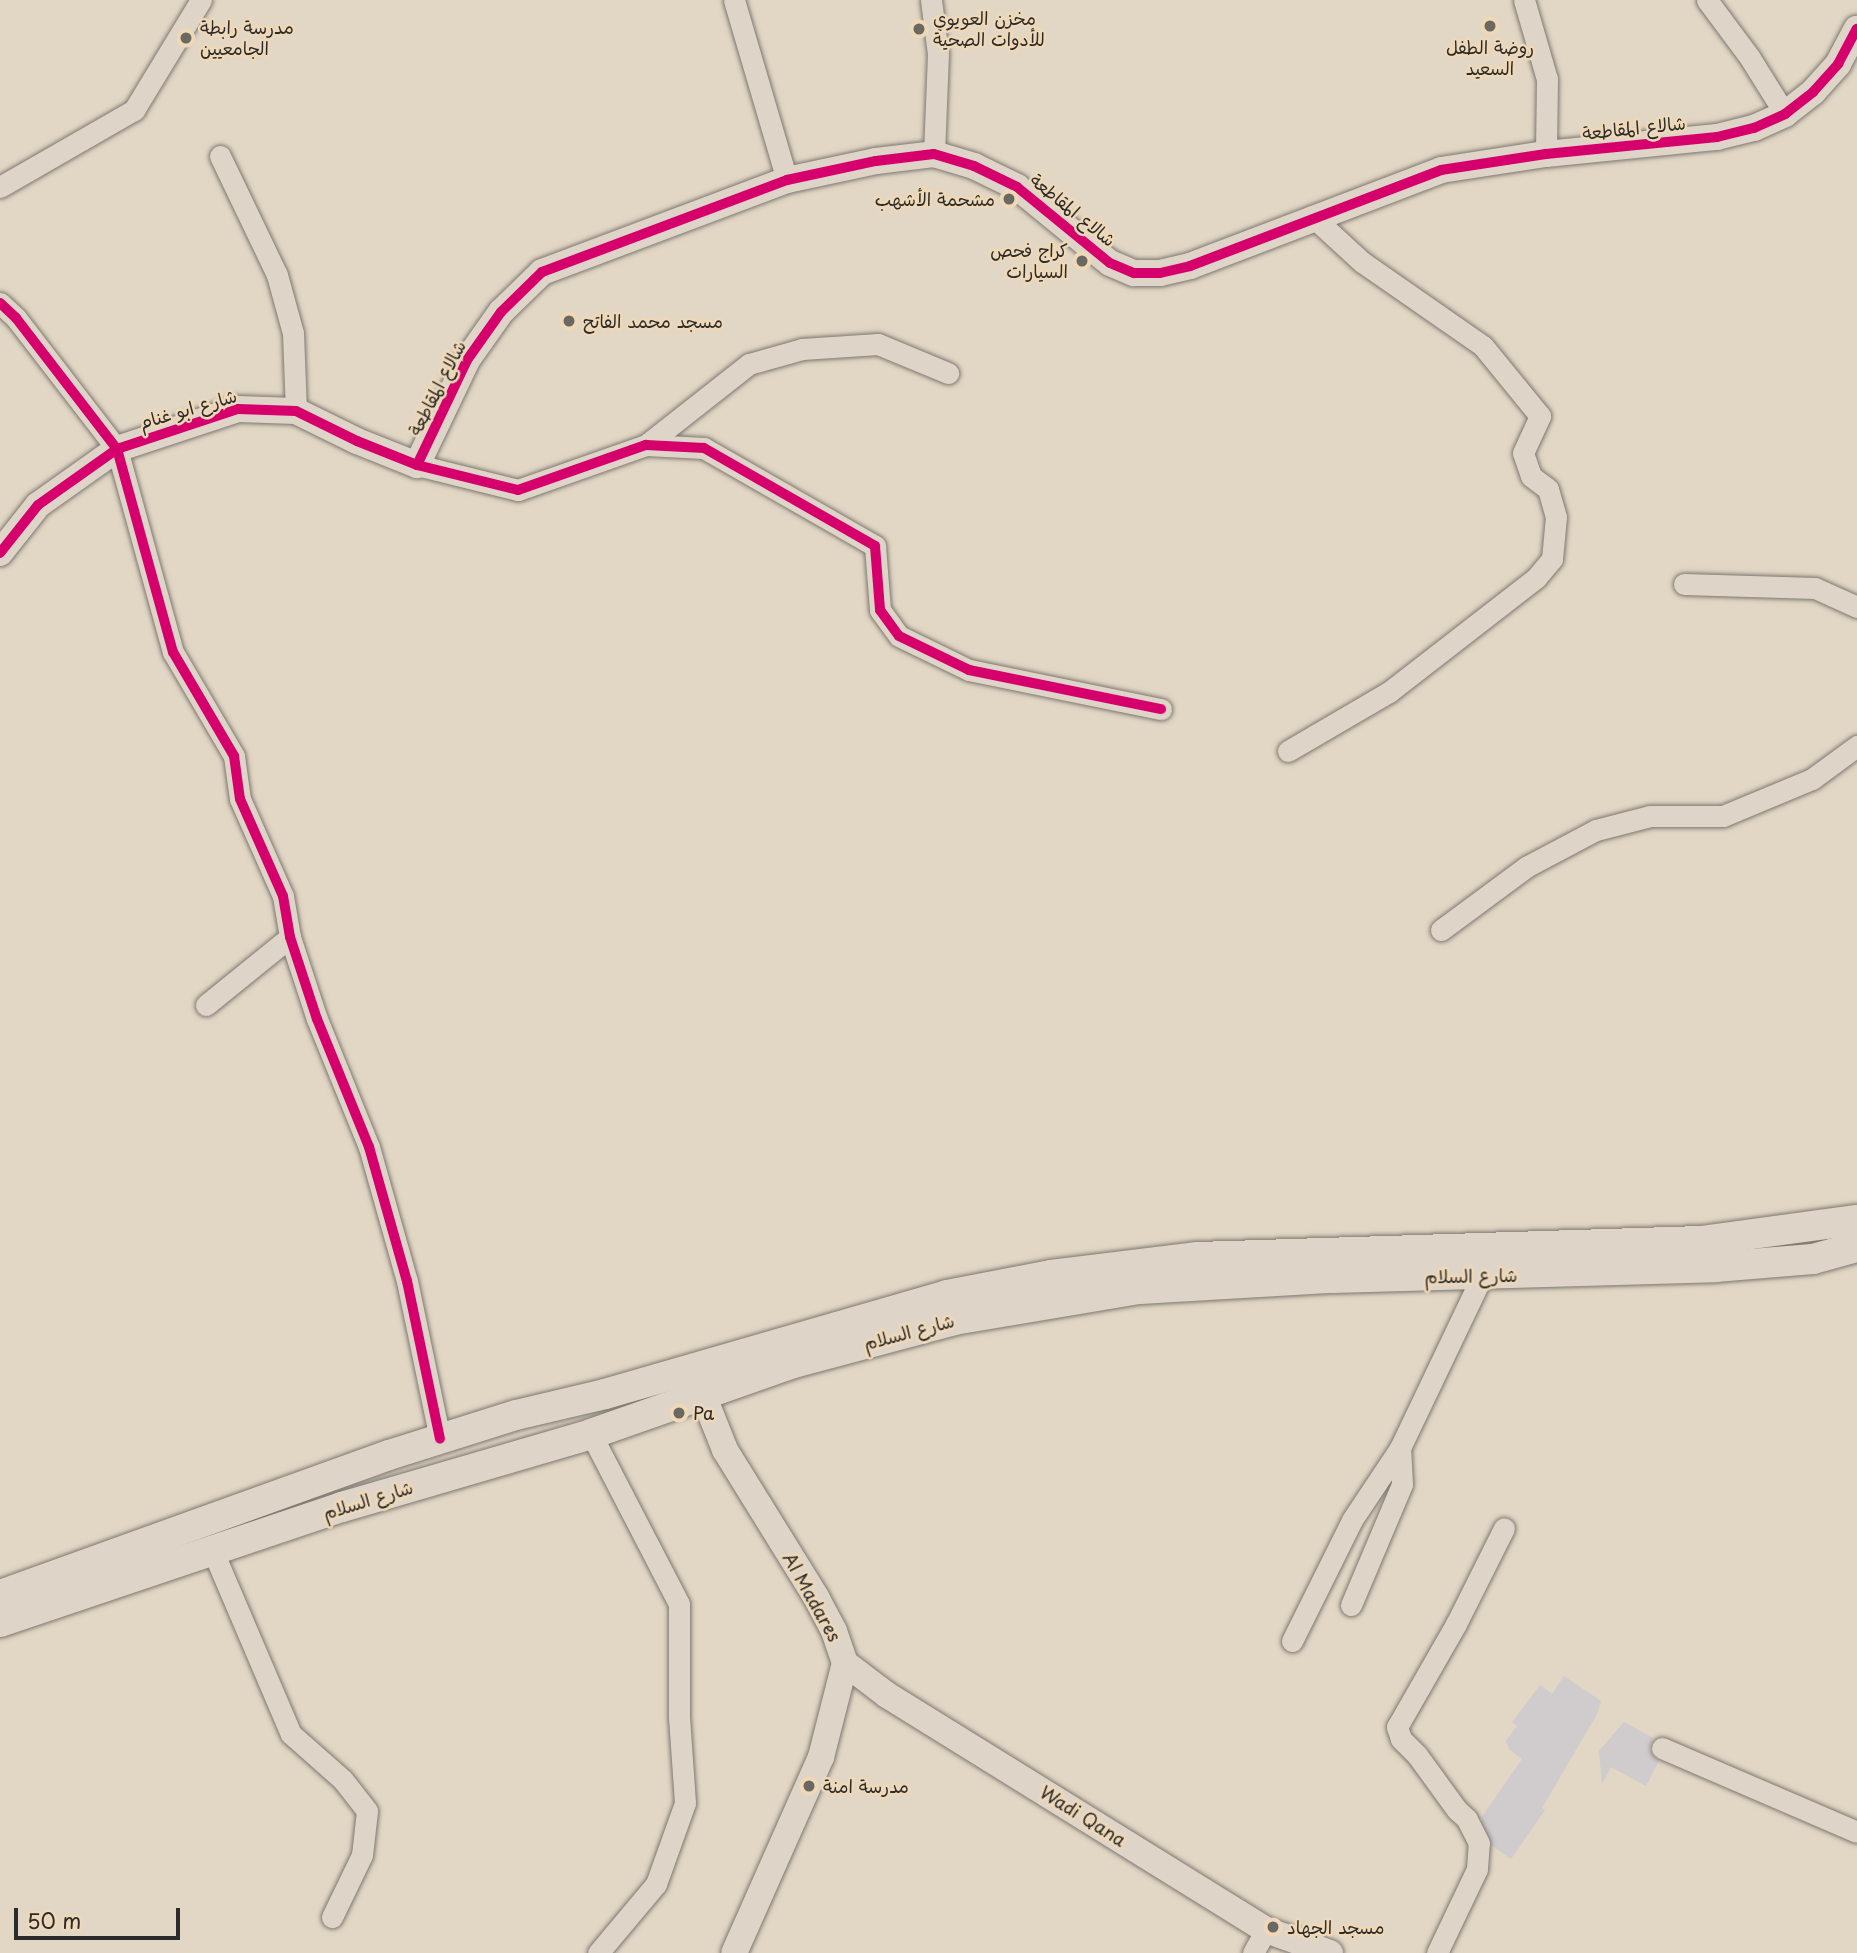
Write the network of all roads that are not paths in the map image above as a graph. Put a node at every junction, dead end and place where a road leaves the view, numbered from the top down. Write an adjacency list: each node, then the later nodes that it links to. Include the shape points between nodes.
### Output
1 (201, 0): 12 (street, via 134,110)
2 (734, 0): 11 (street)
3 (931, 0): 8 (street, via 938,54)
4 (1524, 0): 9 (street, via 1547,79)
5 (1707, 0): 7 (street)
6 (1857, 29): 7 (street, شالاع المقاطعة, via 1838,64)
7 (1785, 114): 9 (street, شالاع المقاطعة, via 1717,137)
8 (934, 154): 11 (street, شالاع المقاطعة, via 876,160); 13 (street, شالاع المقاطعة, via 974,166 1017,187 1110,263 1134,273 1190,266)
9 (1546, 154): 13 (street, شالاع المقاطعة, via 1441,170)
10 (220, 156): 16 (street, via 277,275 293,333)
11 (787, 180): 19 (street, شالاع المقاطعة, via 542,272 501,312 467,359)
12 (0, 187)
13 (1312, 216): 25 (street, via 1362,262 1483,346 1540,416 1523,453 1531,476 1548,489 1556,517 1552,559 1536,578 1389,692)
14 (0, 303): 18 (street)
15 (948, 373): 17 (street, via 878,344 802,349 749,364)
16 (296, 411): 18 (street, شارع ابو غنام, via 238,409); 19 (street, شارع ابو غنام)
17 (646, 445): 19 (street, via 518,489); 23 (street, via 704,448 875,546 880,610 899,636 969,670)
18 (117, 449): 20 (street, شارع ابو غنام, via 38,505); 27 (street, via 173,652 234,756 240,799 283,897)
19 (417, 465)
20 (0, 553)
21 (1684, 584): 22 (street, via 1815,588)
22 (1857, 607)
23 (1161, 709)
24 (1857, 746): 26 (street, via 1812,779 1720,817 1650,816 1596,830 1526,867)
25 (1288, 751)
26 (1441, 930)
27 (290, 937): 28 (street); 34 (street, via 369,1147 407,1280)
28 (206, 1004)
29 (1857, 1220): 32 (main road, شارع السلام, via 1701,1241 1198,1257 1078,1272 947,1295)
30 (1857, 1247): 31 (main road, شارع السلام, via 1813,1258 1715,1267)
31 (1482, 1276): 32 (main road, شارع السلام, via 1219,1283 1065,1299 954,1320 794,1363); 35 (street)
32 (697, 1382): 33 (main road, شارع السلام); 34 (main road, شارع السلام, via 605,1394); 42 (street, Al Madares, via 725,1450 828,1620)
33 (592, 1434): 37 (main road, شارع السلام); 47 (street, via 679,1604 685,1802 656,1884)
34 (440, 1439): 38 (main road, شارع السلام)
35 (1400, 1448): 39 (street, via 1402,1484); 41 (street, via 1353,1520)
36 (1504, 1528): 51 (street, via 1397,1727 1401,1739 1467,1819 1479,1843 1477,1869)
37 (212, 1549): 40 (main road, شارع السلام); 45 (street, via 290,1734 343,1780 367,1811 362,1854)
38 (0, 1595)
39 (1350, 1605)
40 (0, 1622)
41 (1292, 1641)
42 (845, 1663): 46 (street, Wadi Qana, via 887,1695); 48 (street, Al Madares, via 821,1757)
43 (1662, 1748): 44 (street)
44 (1857, 1832)
45 (332, 1917)
46 (1266, 1930): 49 (street); 50 (street, Wadi Qana)
47 (598, 1953)
48 (734, 1953)
49 (1253, 1953)
50 (1330, 1953)
51 (1437, 1953)

